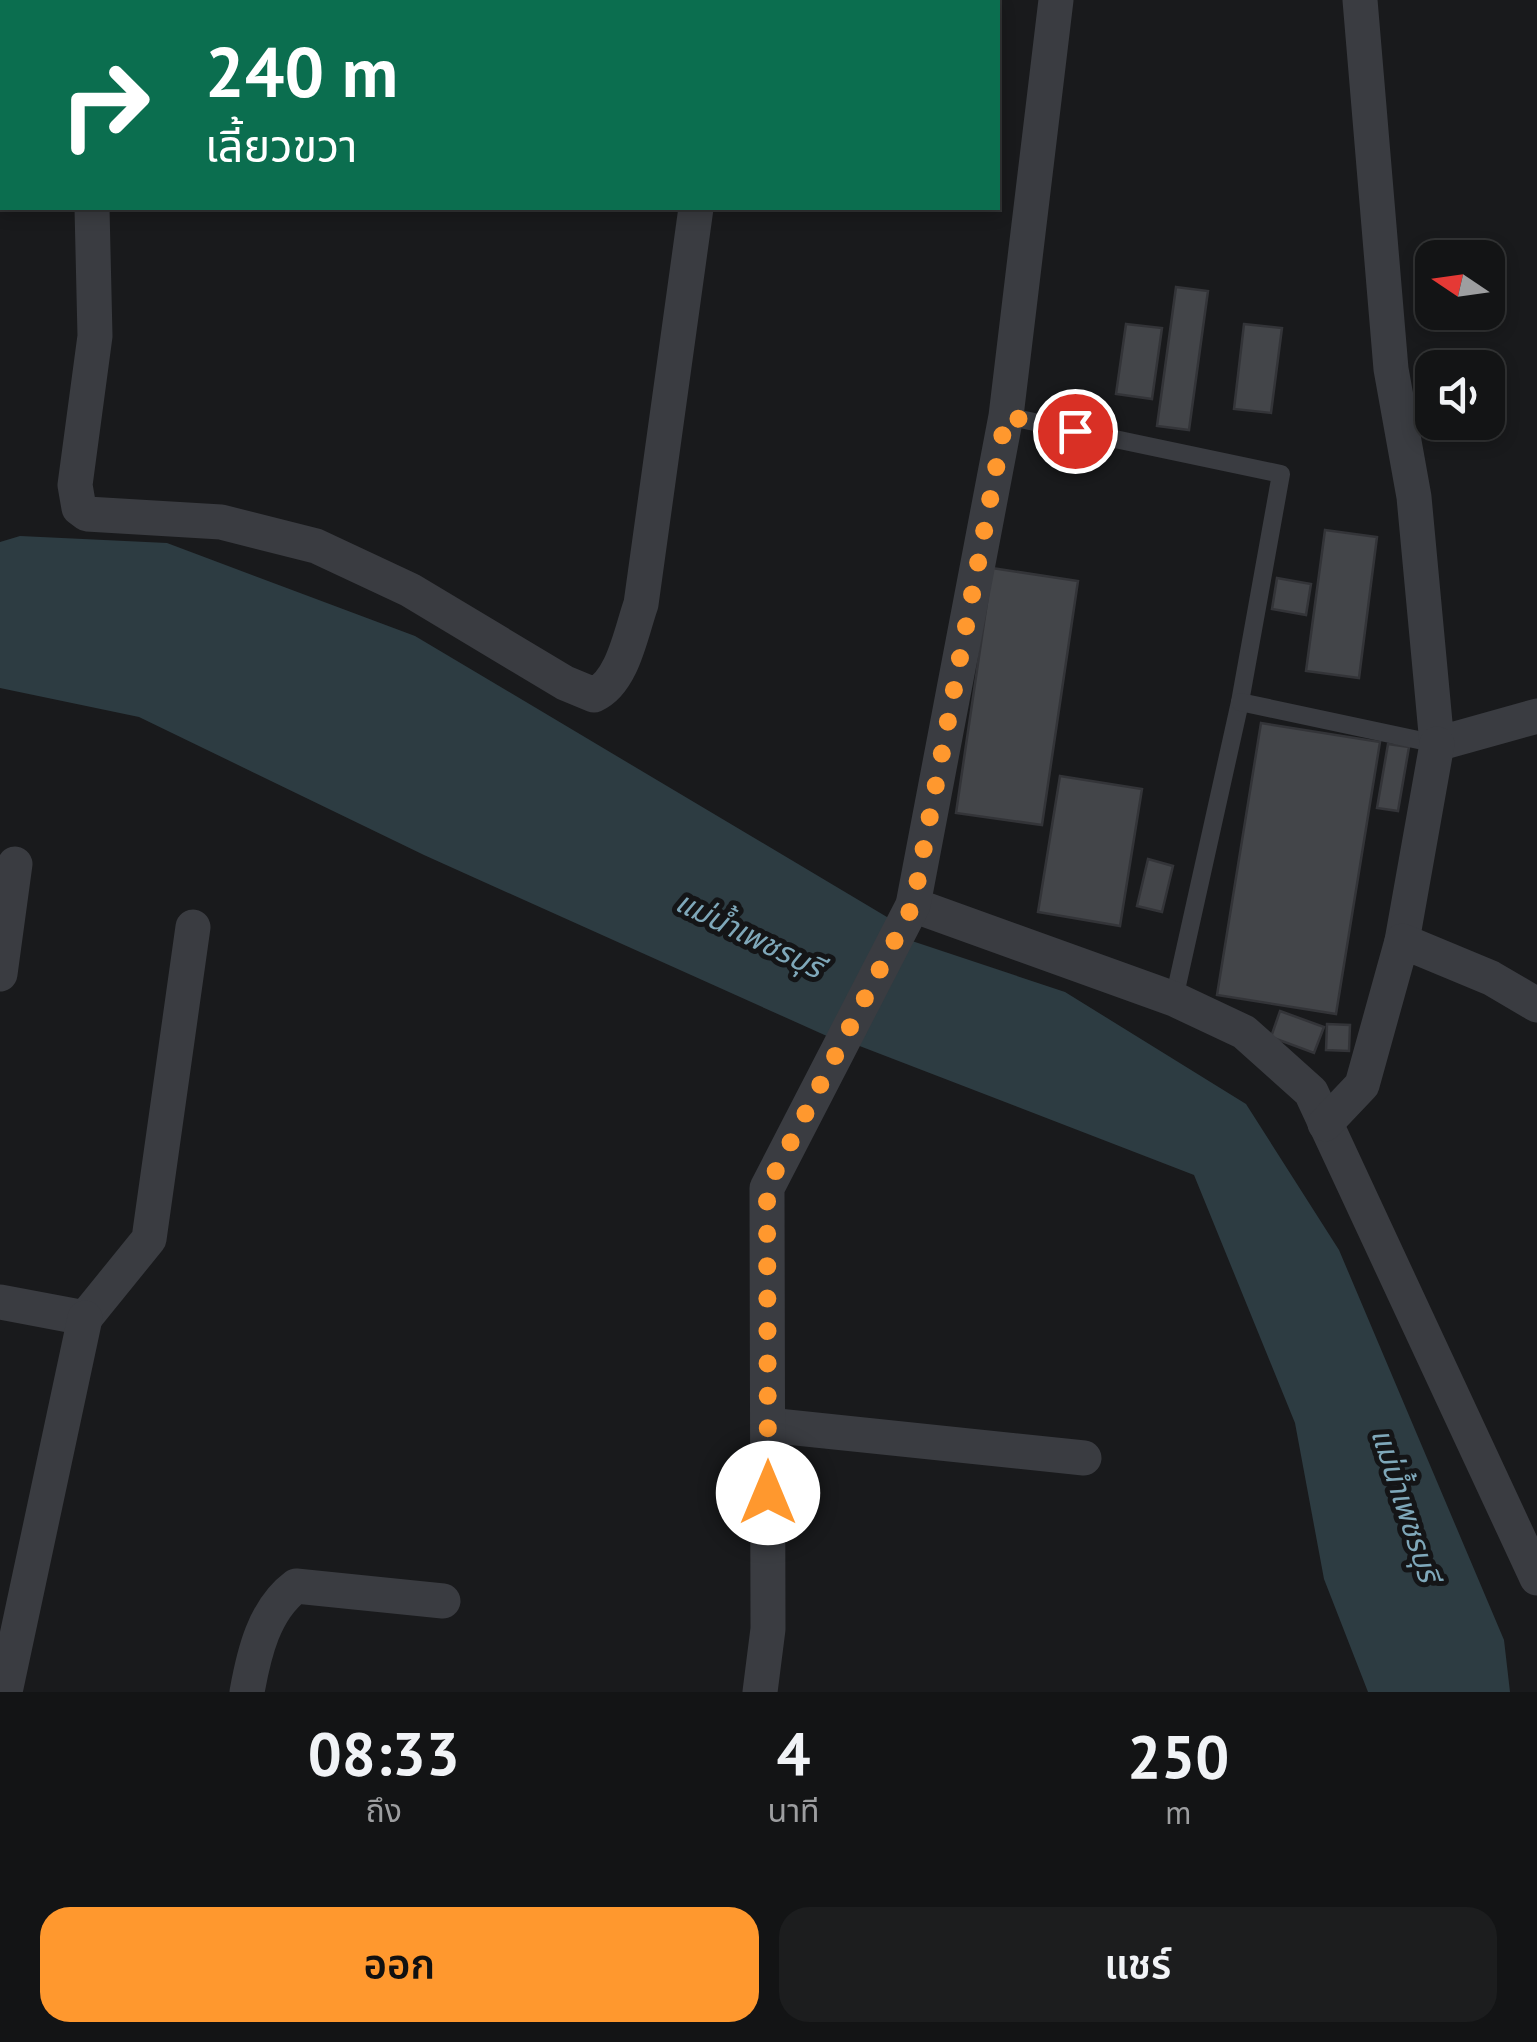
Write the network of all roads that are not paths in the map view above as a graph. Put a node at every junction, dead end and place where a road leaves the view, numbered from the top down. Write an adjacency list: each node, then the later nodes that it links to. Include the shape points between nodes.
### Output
1 (1056, 0): 5 (street)
2 (1360, 0): 8 (street, via 1390,350 1414,496)
3 (92, 210): 4 (street, via 95,336 75,485 79,508 87,514 221,522 316,546 410,590 594,694 607,687 620,663 640,604)
4 (696, 210)
5 (1006, 416): 6 (lane, via 1281,474); 10 (street)
6 (1240, 702): 8 (lane); 14 (lane)
7 (1537, 716): 8 (street)
8 (1437, 744): 12 (street)
9 (15, 864): 13 (street)
10 (907, 918): 14 (street); 19 (street, via 767,1188)
11 (192, 927): 18 (street, via 149,1239)
12 (1402, 941): 15 (street); 16 (street, via 1362,1085)
13 (0, 974)
14 (1174, 999): 16 (street, via 1244,1032 1310,1092)
15 (1537, 1006)
16 (1325, 1124): 21 (street)
17 (0, 1302): 18 (street)
18 (85, 1318): 23 (street)
19 (768, 1425): 20 (street); 25 (street, via 768,1628)
20 (1084, 1458)
21 (1537, 1578)
22 (443, 1601): 24 (street, via 296,1586 278,1599 262,1633)
23 (5, 1692)
24 (248, 1692)
25 (760, 1692)

